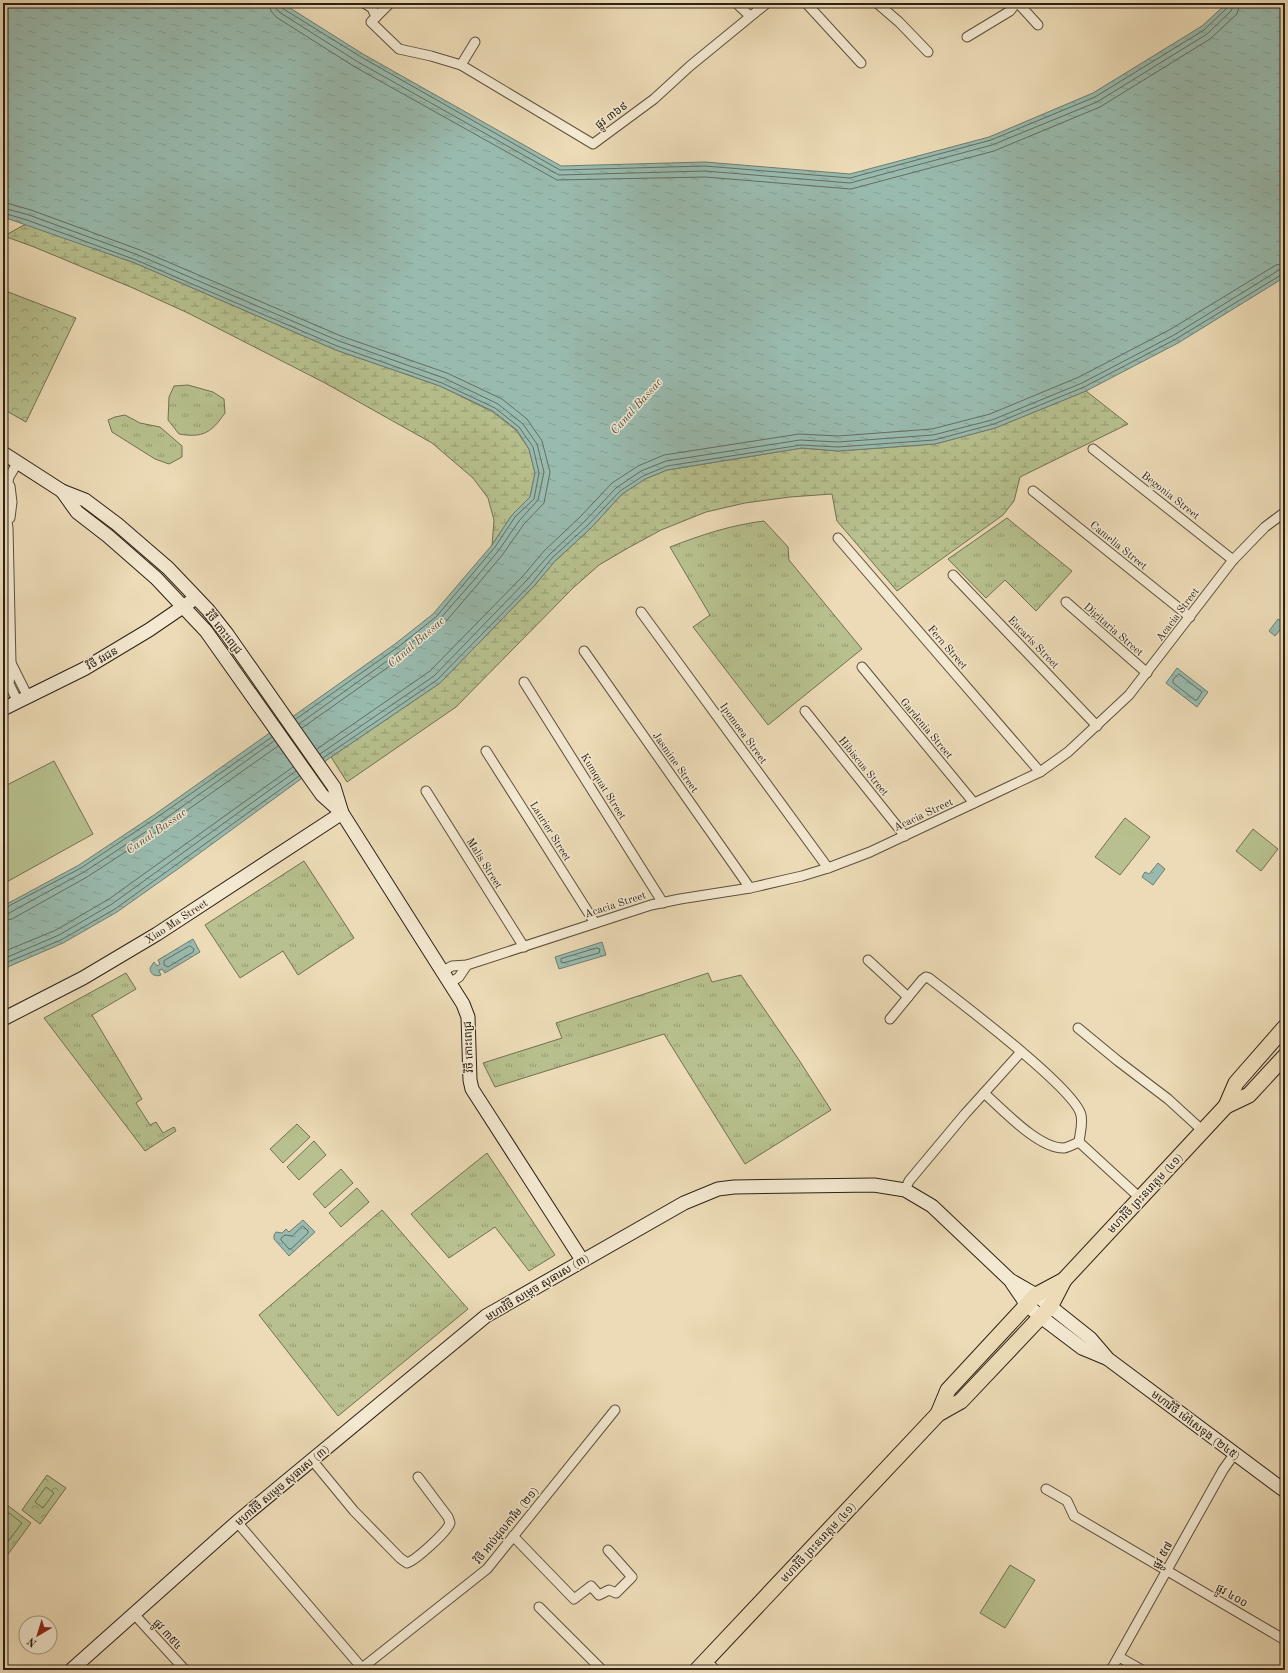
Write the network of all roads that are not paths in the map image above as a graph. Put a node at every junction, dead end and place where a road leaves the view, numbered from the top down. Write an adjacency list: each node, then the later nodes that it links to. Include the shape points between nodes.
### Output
1 (364, 3): 9 (street, via 372,8)
2 (390, 3): 9 (street)
3 (736, 3): 8 (street)
4 (767, 3): 8 (street, ផ្លូវ ៣៦៩)
5 (806, 3): 14 (street)
6 (877, 3): 13 (street)
7 (1017, 3): 10 (street); 11 (street, via 1010,11)
8 (750, 16): 15 (street, ផ្លូវ ៣៦៩, via 654,99 593,144)
9 (376, 17): 15 (street, ផ្លូវ ៣៦៩, via 371,22 399,49)
10 (1038, 25)
11 (967, 37)
12 (475, 42): 15 (street)
13 (928, 52)
14 (861, 63)
15 (461, 65)
16 (1093, 449): 24 (street, Begonia Street)
17 (3, 453): 18 (main road, វិថី កោះពេជ្រ)
18 (18, 462): 19 (main road, វិថី កោះពេជ្រ); 23 (street, via 9,477 4,501 8,528)
19 (62, 491): 26 (main road, វិថី កោះពេជ្រ, via 85,500 118,524 168,568); 28 (main road, វិថី កោះពេជ្រ, via 77,512 133,557)
20 (1033, 491): 30 (street, Camelia Street)
21 (1285, 512): 24 (street, Acacia Street, via 1265,527)
22 (838, 538): 40 (street, Fern Street)
23 (6, 544): 35 (street, via 11,663 9,684)
24 (1233, 560): 30 (street, Acacia Street)
25 (953, 575): 38 (street, Eucaris Street)
26 (196, 597): 28 (main road, វិថី វរជន); 43 (main road, វិថី កោះពេជ្រ, via 227,634 334,786)
27 (1066, 602): 33 (street, Digitaria Street)
28 (185, 607): 35 (main road, វិថី វរជន, via 115,651); 43 (main road, វិថី កោះពេជ្រ, via 206,631 322,795)
29 (641, 612): 45 (street, Ipomoea Street)
30 (1190, 617): 33 (street, Acacia Street)
31 (584, 651): 46 (street, Jasmine Street)
32 (862, 667): 42 (street, Gardenia Street)
33 (1147, 673): 38 (street, Acacia Street)
34 (524, 682): 47 (street, Kumquat Street)
35 (23, 700): 36 (main road, វិថី វរជន)
36 (3, 709)
37 (805, 711): 44 (street, Hibiscus Street)
38 (1097, 726): 40 (street, Acacia Street, via 1068,752)
39 (486, 751): 48 (street, Laurier Street)
40 (1040, 772): 42 (street, Acacia Street)
41 (426, 791): 49 (street, Malis Street)
42 (974, 803): 44 (street, Acacia Street)
43 (342, 813): 52 (main road, វិថី កោះពេជ្រ); 55 (main road, Xiao Ma Street, via 157,934 90,974)
44 (905, 836): 45 (street, Acacia Street)
45 (828, 868): 46 (street, Acacia Street)
46 (750, 888): 47 (street, Acacia Street)
47 (663, 902): 48 (street, Acacia Street)
48 (595, 923): 49 (street, Acacia Street)
49 (524, 947): 51 (street, Acacia Street)
50 (868, 960): 54 (street)
51 (467, 965): 52 (street, Acacia Street, via 452,966); 53 (street, via 459,977)
52 (443, 971): 53 (main road, វិថី កោះពេជ្រ)
53 (450, 983): 67 (main road, វិថី កោះពេជ្រ, via 468,1017 472,1089)
54 (908, 997): 56 (street); 59 (street, via 922,980 930,978)
55 (3, 1019)
56 (890, 1019)
57 (1285, 1027): 62 (main road, មហាវិថី ព្រះនរោត្តម (៤១), via 1236,1083)
58 (1078, 1028): 63 (street, via 1168,1099)
59 (1021, 1052): 61 (street); 64 (street, via 1075,1102 1081,1114)
60 (1285, 1056): 62 (main road, មហាវិថី ព្រះនរោត្តម (៤១), via 1249,1095)
61 (984, 1093): 64 (street, via 1038,1140 1065,1148); 65 (street, via 909,1181)
62 (1226, 1106): 63 (main road, មហាវិថី ព្រះនរោត្តម (៤១))
63 (1203, 1131): 66 (main road, មហាវិថី ព្រះនរោត្តម (៤១))
64 (1079, 1142): 66 (street)
65 (905, 1190): 67 (main road, មហាវិថី សម្តេច សុធារស (៣), via 864,1184 734,1186 718,1189 684,1203); 69 (main road, មហាវិថី សម្តេច សុធារស (៣), via 932,1206)
66 (1140, 1198): 68 (main road, មហាវិថី ព្រះនរោត្តម (៤១))
67 (582, 1260): 74 (main road, មហាវិថី សម្តេច សុធារស (៣), via 486,1316)
68 (1064, 1280): 69 (main road, មហាវិថី ព្រះនរោត្តម (៤១)); 70 (main road, មហាវិថី ព្រះនរោត្តម (៤១))
69 (1031, 1300): 70 (main road, មហាវិថី សម្តេច សុធារស (៣)); 72 (main road, មហាវិថី ព្រះនរោត្តម (៤១), via 948,1390)
70 (1046, 1312): 72 (main road, មហាវិថី ព្រះនរោត្តម (៤១), via 961,1401); 73 (main road, មហាវិថី ម៉ៅសេទុង (២៤៥), via 1082,1348 1108,1359)
71 (615, 1410): 79 (street, វិថី អាប់ដុលការីម (២១))
72 (938, 1414): 86 (main road, មហាវិថី ព្រះនរោត្តម (៤១))
73 (1235, 1453): 77 (main road, មហាវិថី ម៉ៅសេទុង (២៤៥)); 81 (street, ផ្លូវ ៥៧)
74 (312, 1460): 75 (street, via 354,1511 407,1563 416,1558 450,1523); 78 (main road, មហាវិថី សម្តេច សុធារស (៣))
75 (418, 1477)
76 (1046, 1489): 81 (street, ផ្លូវ ៤០០, via 1067,1501 1074,1516)
77 (1285, 1491)
78 (237, 1522): 83 (main road, មហាវិថី សម្តេច សុធារស (៣)); 87 (street, វិថី អាប់ដុលការីម (២១))
79 (513, 1536): 80 (street, via 574,1599 591,1586 599,1595 609,1590 616,1593 632,1577); 87 (street, វិថី អាប់ដុលការីម (២១), via 487,1570)
80 (608, 1550)
81 (1166, 1571): 84 (street, ផ្លូវ ៤០០); 85 (street, ផ្លូវ ៥៧)
82 (539, 1607): 90 (street)
83 (134, 1614): 88 (main road, មហាវិថី សម្តេច សុធារស (៣)); 89 (street, ផ្លូវ ៣៥៤)
84 (1285, 1640)
85 (1119, 1657): 91 (street, ផ្លូវ ៥៧); 92 (street)
86 (706, 1667)
87 (361, 1669)
88 (71, 1670)
89 (185, 1670)
90 (602, 1670)
91 (1111, 1670)
92 (1142, 1670)

